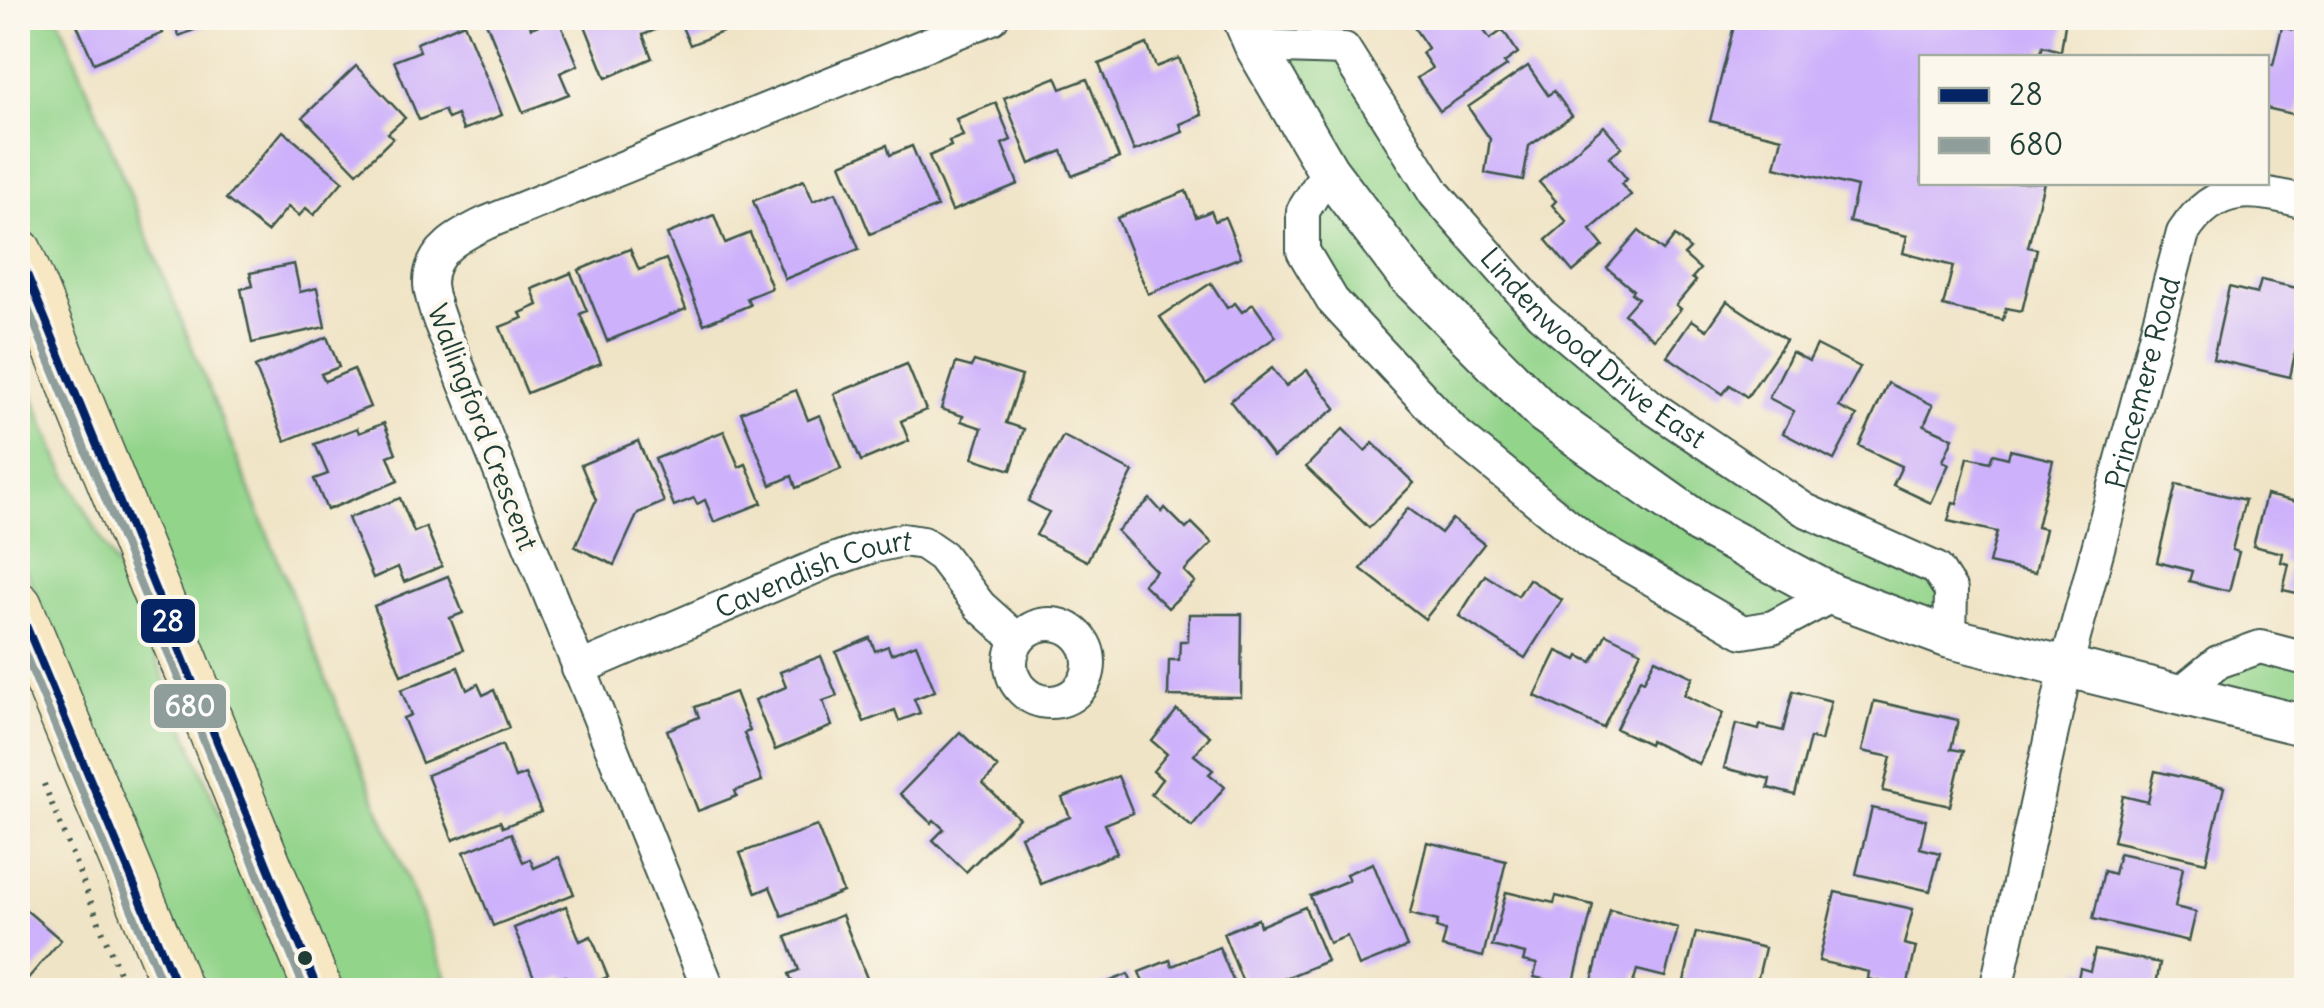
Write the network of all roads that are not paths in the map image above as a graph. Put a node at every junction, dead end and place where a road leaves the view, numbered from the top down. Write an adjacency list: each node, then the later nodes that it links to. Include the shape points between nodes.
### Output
1 (992, 18): 12 (street, Wallingford Crescent, via 486,223 457,237 432,266 429,285 440,322)
2 (1248, 32): 3 (street, Lindenwood Drive East); 8 (street, Lindenwood Drive East, via 1344,49 1435,194 1541,314 1652,406 1805,510 1937,569 1951,591)
3 (1328, 171): 6 (street, Lindenwood Drive East, via 1406,274 1544,413 1699,523); 6 (street, via 1303,212 1303,250 1332,300 1456,434 1588,542 1743,632 1773,627)
4 (2306, 202): 11 (street, Princemere Road, via 2230,194 2206,204 2183,233)
5 (18, 252): 16 (main road)
6 (1832, 596): 8 (street, Lindenwood Drive East)
7 (18, 606): 15 (main road)
8 (1950, 638): 11 (street, Lindenwood Drive East)
9 (1018, 640): 12 (street, Cavendish Court, via 980,606 942,556 903,540 827,562)
10 (2306, 659): 13 (street, via 2260,647 2218,662)
11 (2066, 667): 13 (street, Lindenwood Drive East); 18 (street)
12 (578, 669): 17 (street, Wallingford Crescent)
13 (2178, 695): 14 (street, Lindenwood Drive East)
14 (2306, 726)
15 (178, 990)
16 (318, 990)
17 (709, 990)
18 (1996, 990)

